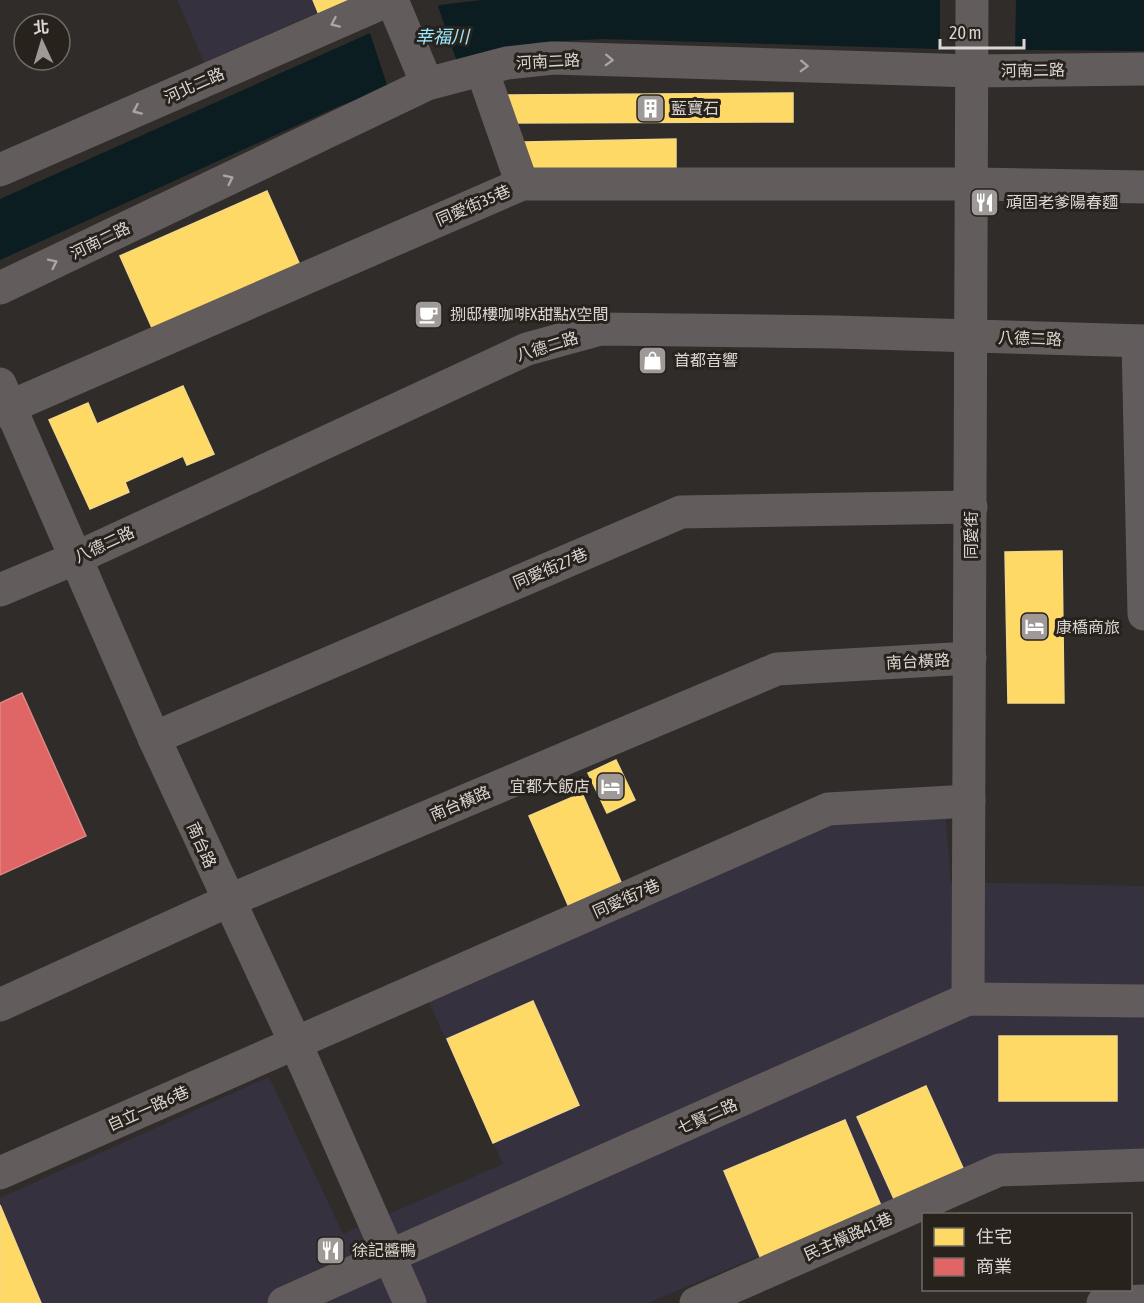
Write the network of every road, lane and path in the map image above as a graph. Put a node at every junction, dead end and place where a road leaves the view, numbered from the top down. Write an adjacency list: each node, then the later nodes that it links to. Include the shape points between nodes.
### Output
1 (390, 0): 6 (street); 7 (street, 河北二路, one-way to 7)
2 (972, 0): 5 (street, 同愛街)
3 (483, 69): 5 (street, 河南二路, one-way to 5, via 553,58); 6 (street, 河南二路); 8 (street)
4 (1144, 69): 5 (street, 河南二路)
5 (973, 71): 9 (street, 同愛街)
6 (427, 84): 11 (street, 河南二路, one-way to 6)
7 (0, 170)
8 (522, 184): 9 (street, 同愛街35巷); 14 (street, 同愛街35巷)
9 (973, 184): 10 (street, 同愛街35巷); 12 (street, 同愛街)
10 (1144, 187)
11 (0, 288)
12 (971, 336): 13 (street, 八德二路); 15 (street, 同愛街); 16 (street, 八德二路, via 600,329 527,349)
13 (1141, 341): 18 (street)
14 (3, 400): 16 (street, 南台路)
15 (971, 507): 19 (street, 同愛街); 20 (street, 同愛街27巷, via 681,512)
16 (75, 558): 17 (street, 八德二路); 20 (street, 南台路)
17 (0, 590)
18 (1144, 614)
19 (970, 658): 21 (street, 同愛街); 22 (street, 南台橫路, via 777,669)
20 (153, 738): 22 (street, 南台路)
21 (969, 801): 23 (street, 同愛街); 26 (street, 同愛街7巷, via 828,809)
22 (228, 901): 25 (street, 南台橫路); 26 (street, 南台路)
23 (968, 999): 24 (street, 七賢二路); 29 (street, 七賢二路)
24 (1144, 1000)
25 (0, 1005)
26 (295, 1042): 28 (street, 自立一路6巷); 29 (street, 南台路)
27 (1144, 1165): 33 (street, 民主橫路41巷, via 999,1170)
28 (0, 1173)
29 (389, 1257): 31 (street, 七賢二路); 32 (street, 南台路)
30 (1144, 1301): 34 (street)
31 (284, 1303)
32 (410, 1303)
33 (696, 1303)
34 (1103, 1303)

